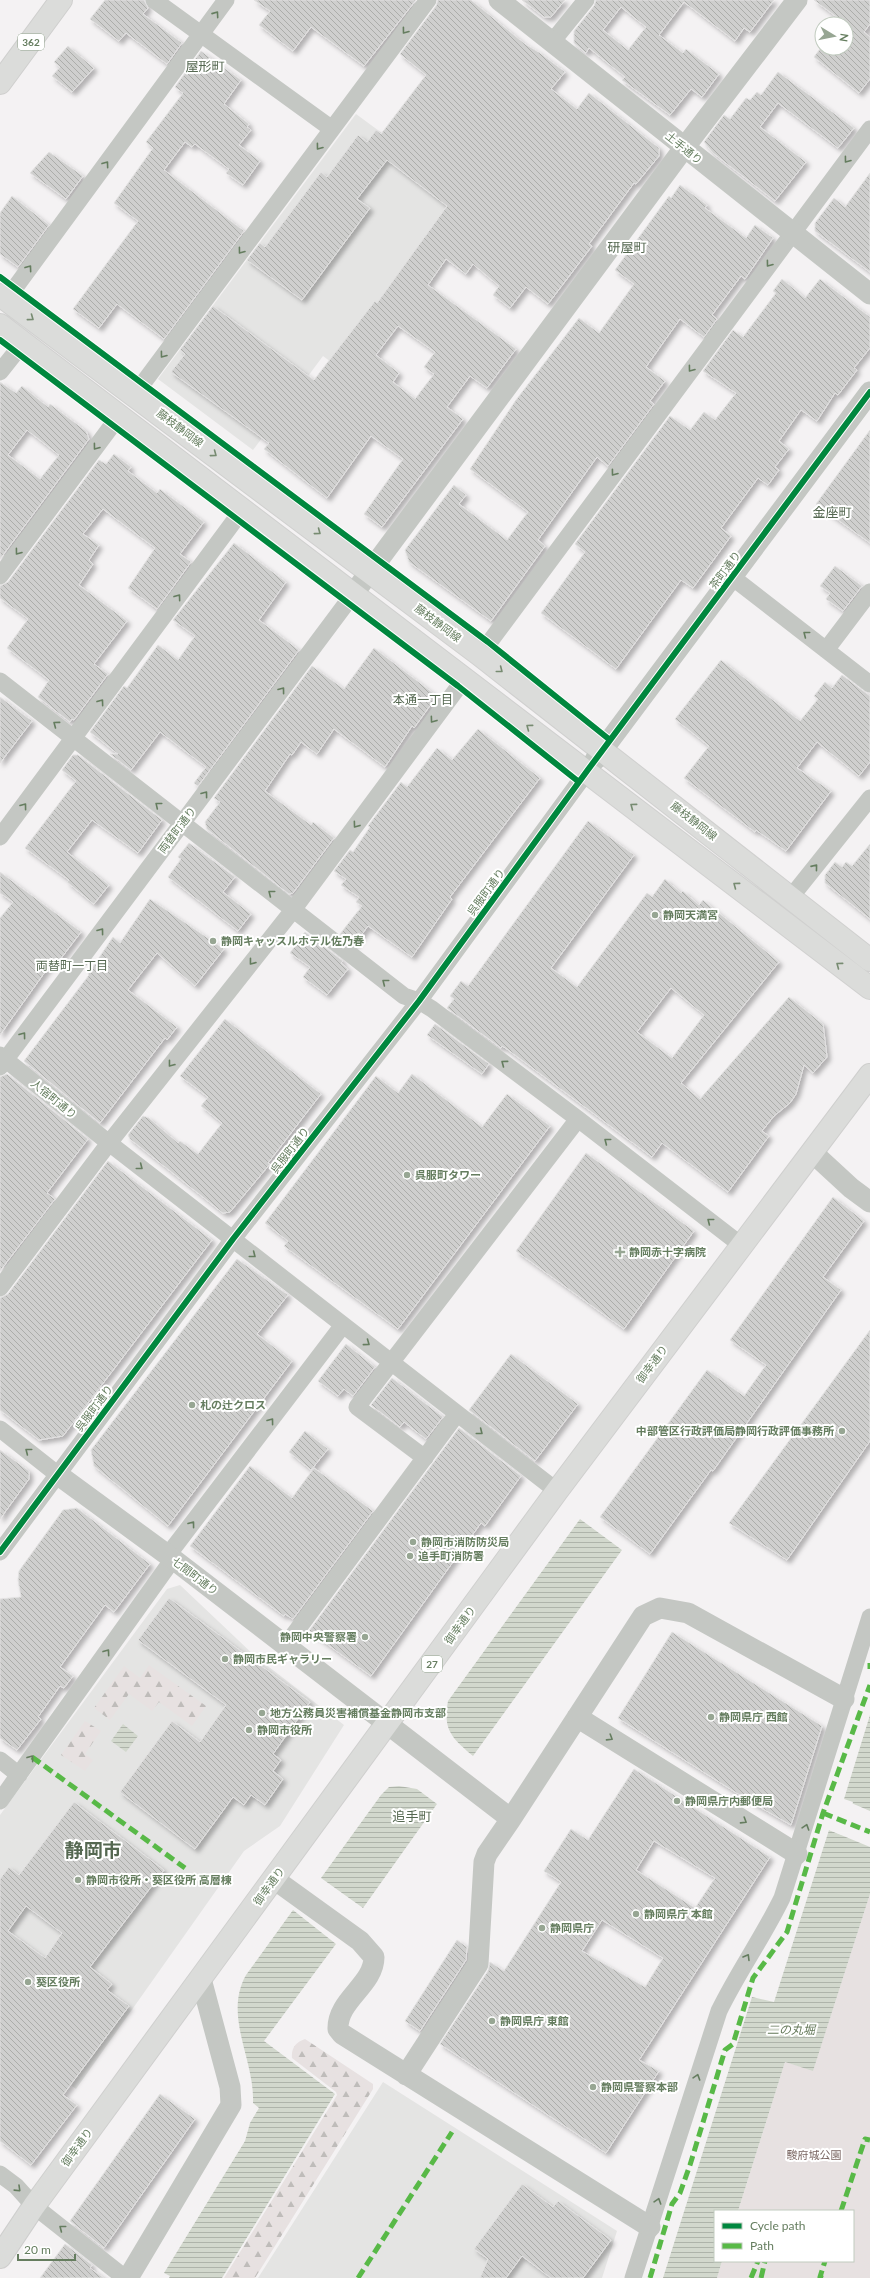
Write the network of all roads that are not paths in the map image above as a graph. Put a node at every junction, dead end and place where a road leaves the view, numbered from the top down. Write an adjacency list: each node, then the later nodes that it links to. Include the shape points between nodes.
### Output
1 (61, 0): 10 (main road, 362)
2 (154, 0): 8 (street)
3 (226, 0): 8 (street, one-way to 3)
4 (428, 0): 12 (street, one-way to 12)
5 (499, 0): 9 (street, 土手通り)
6 (586, 0): 9 (street)
7 (797, 0): 13 (street)
8 (200, 36): 12 (street); 16 (street, one-way to 8)
9 (552, 42): 13 (street, 土手通り)
10 (0, 83)
11 (870, 129): 14 (street, one-way to 14)
12 (332, 130): 21 (street, one-way to 21)
13 (684, 148): 14 (street, 土手通り); 24 (street)
14 (792, 233): 15 (street, 土手通り); 30 (street, one-way to 30)
15 (870, 294)
16 (3, 297): 21 (main road, 藤枝静岡線, one-way to 21)
17 (0, 325): 18 (main road, 藤枝静岡線)
18 (23, 343): 19 (street); 22 (main road, 藤枝静岡線)
19 (0, 372)
20 (870, 392): 26 (street, 茶町通り)
21 (135, 394): 24 (main road, 藤枝静岡線, one-way to 24)
22 (119, 416): 23 (main road, 藤枝静岡線); 25 (street, one-way to 25)
23 (243, 509): 28 (main road, 藤枝静岡線); 34 (street, one-way to 23)
24 (370, 571): 28 (street); 30 (main road, 藤枝静岡線)
25 (0, 576)
26 (732, 577): 29 (street, one-way to 26); 35 (street, 茶町通り)
27 (870, 592): 29 (street)
28 (354, 594): 31 (main road, 藤枝静岡線); 37 (street, 両替町通り, one-way to 28)
29 (826, 650): 33 (street)
30 (480, 654): 35 (main road, 藤枝静岡線, one-way to 35)
31 (465, 678): 35 (main road, 藤枝静岡線, one-way to 31); 40 (street, one-way to 40)
32 (0, 681): 34 (street, one-way to 32)
33 (870, 684)
34 (74, 738): 37 (street, one-way to 34); 38 (street, one-way to 34)
35 (595, 760): 39 (main road, 藤枝静岡線); 42 (main road, 藤枝静岡線, one-way to 35); 43 (street, 呉服町通り)
36 (870, 798): 39 (street, one-way to 36)
37 (182, 824): 40 (street, one-way to 37); 44 (street, 両替町通り, one-way to 37)
38 (0, 837)
39 (791, 897): 41 (main road, 藤枝静岡線)
40 (293, 910): 43 (street, one-way to 40, via 404,996); 47 (street, one-way to 47)
41 (870, 960)
42 (870, 988)
43 (419, 1001): 46 (street, one-way to 43); 50 (street, 呉服町通り)
44 (2, 1060): 47 (street, 人宿町通り)
45 (870, 1075): 48 (main road, 御幸通り / 27)
46 (578, 1118): 51 (street, one-way to 46); 54 (street)
47 (109, 1143): 50 (street, 人宿町通り, one-way to 50); 52 (street)
48 (813, 1153): 49 (street); 51 (main road, 御幸通り / 27)
49 (870, 1202)
50 (233, 1239): 53 (street, 人宿町通り, one-way to 53); 58 (street, 呉服町通り)
51 (741, 1245): 59 (main road, 御幸通り / 27)
52 (0, 1288)
53 (343, 1325): 54 (street, 人宿町通り, one-way to 54); 61 (street, one-way to 53)
54 (392, 1361): 55 (street, 人宿町通り); 57 (street, via 357,1407)
55 (457, 1414): 57 (street); 59 (street, 人宿町通り, one-way to 59)
56 (0, 1429): 58 (street, 七間町通り, one-way to 56)
57 (425, 1458): 63 (street)
58 (57, 1474): 60 (street, 呉服町通り); 61 (street, 七間町通り)
59 (557, 1491): 66 (main road, 御幸通り / 27)
60 (0, 1552)
61 (171, 1557): 63 (street, 七間町通り); 68 (street, one-way to 61)
62 (870, 1617): 64 (street)
63 (286, 1645): 66 (street, 七間町通り)
64 (844, 1699): 65 (street, via 688,1613 660,1608 643,1616); 71 (street, one-way to 64)
65 (577, 1717): 70 (street); 71 (street, one-way to 71)
66 (389, 1724): 70 (street, 七間町通り); 72 (main road, 御幸通り / 27)
67 (0, 1760): 68 (street)
68 (19, 1775): 69 (street)
69 (0, 1801)
70 (511, 1819): 74 (street, via 484,1862 478,1964)
71 (797, 1854): 77 (street, one-way to 71, via 719,2011 734,1979 782,1898)
72 (274, 1879): 73 (main road, 御幸通り / 27); 74 (street, via 346,1930 374,1957 374,1965 339,2015 338,2029)
73 (200, 1979): 76 (main road, 御幸通り / 27); 79 (street, via 230,2087 231,2106)
74 (406, 2075): 77 (street)
75 (0, 2174): 76 (street, one-way to 76, via 16,2186)
76 (34, 2206): 78 (main road, 御幸通り / 27); 79 (street, one-way to 76)
77 (650, 2227): 80 (street)
78 (0, 2255)
79 (126, 2278)
80 (634, 2278)

